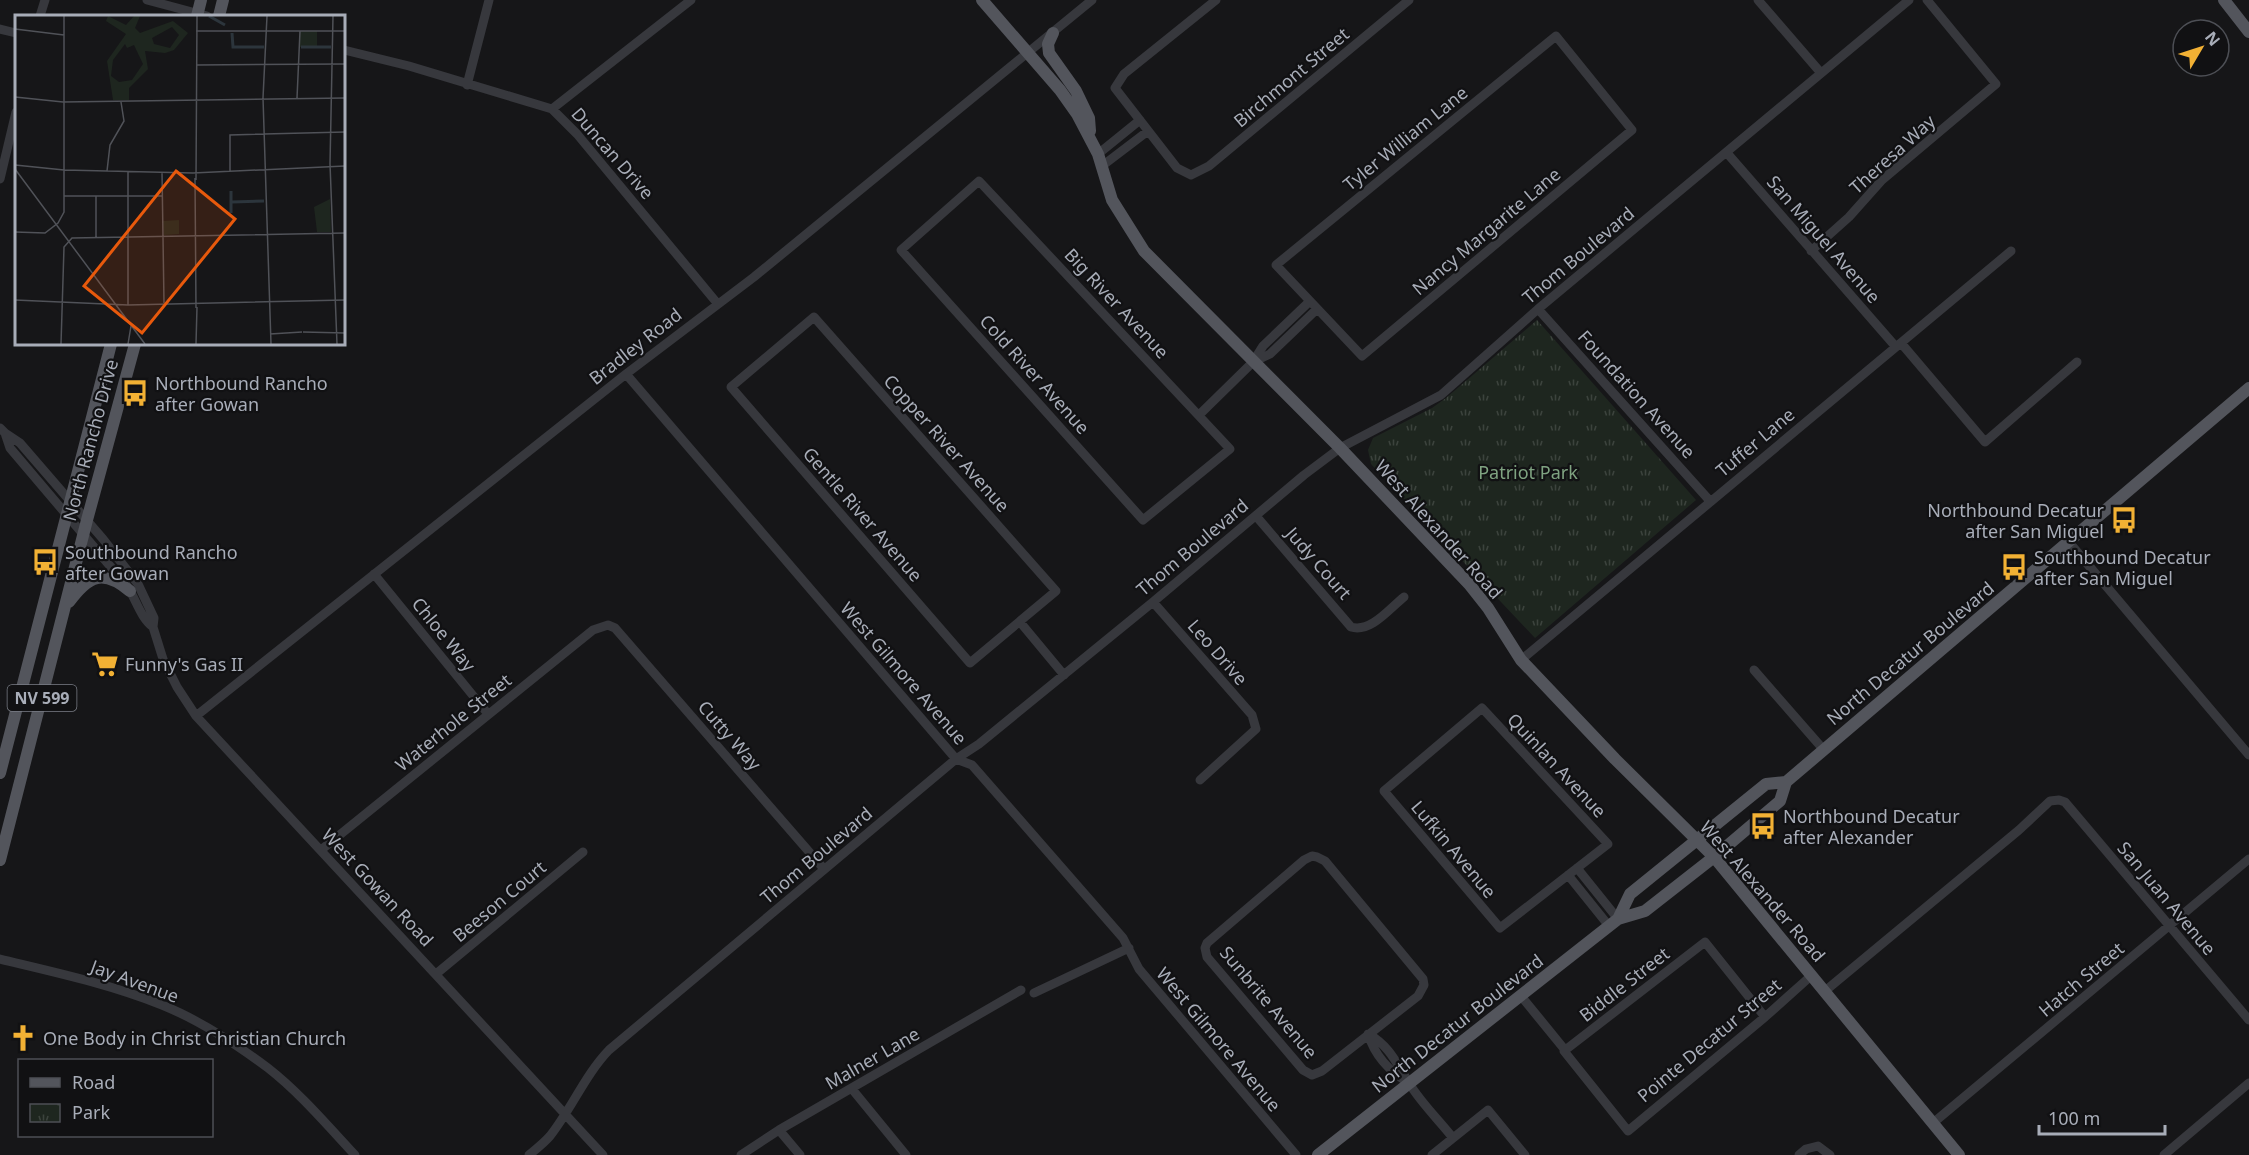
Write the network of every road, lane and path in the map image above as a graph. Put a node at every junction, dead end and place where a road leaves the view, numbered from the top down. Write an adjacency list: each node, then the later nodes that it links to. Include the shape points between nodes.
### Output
1 (45, 0): 15 (street)
2 (147, 0): 16 (street)
3 (201, 0): 17 (main road)
4 (223, 0): 18 (main road)
5 (489, 0): 28 (street)
6 (691, 0): 29 (street)
7 (982, 0): 26 (main road, West Alexander Road)
8 (1092, 0): 23 (street, Bradley Road)
9 (1215, 0): 31 (street, via 1124,74 1115,88)
10 (1409, 0): 32 (street, Birchmont Street, via 1209,166 1191,175 1177,168)
11 (1758, 0): 27 (street)
12 (1909, 0): 27 (street, Thom Boulevard)
13 (1927, 0): 38 (street, Theresa Way, via 1996,84 1882,180)
14 (2224, 0): 19 (main road)
15 (40, 15)
16 (197, 15)
17 (200, 15)
18 (219, 15)
19 (2243, 17): 21 (main road)
20 (0, 28): 22 (street)
21 (2249, 32)
22 (15, 33)
23 (1053, 33): 26 (street, Bradley Road); 33 (main road, via 1049,52 1089,118)
24 (1556, 36): 40 (street, Tyler William Lane, via 1276,265); 42 (street, Nancy Margarite Lane, via 1632,130 1362,356)
25 (345, 50): 28 (street, Duncan Drive)
26 (1028, 54): 33 (main road, West Alexander Road, via 1066,98); 41 (street, Bradley Road)
27 (1821, 72): 34 (street, Thom Boulevard)
28 (467, 85): 29 (street, Duncan Drive)
29 (552, 109): 41 (street, Duncan Drive)
30 (15, 116): 36 (street)
31 (1140, 120): 32 (street); 35 (street)
32 (1148, 131): 35 (street)
33 (1091, 141): 35 (main road, West Alexander Road)
34 (1727, 153): 38 (street, San Miguel Avenue); 43 (street, Thom Boulevard)
35 (1100, 160): 48 (main road, West Alexander Road, via 1112,200 1144,251)
36 (0, 179)
37 (980, 181): 52 (street, Big River Avenue); 54 (street, Cold River Avenue, via 902,250 1143,520)
38 (1811, 251): 47 (street, San Miguel Avenue)
39 (2011, 251): 47 (street, Tuffer Lane)
40 (1310, 301): 42 (street); 48 (street, via 1263,346)
41 (717, 303): 50 (street, Bradley Road)
42 (1317, 309): 48 (street, via 1270,354)
43 (1538, 309): 55 (street, Thom Boulevard, via 1441,395); 56 (street, Foundation Avenue)
44 (814, 317): 68 (street, Copper River Avenue, via 1056,591); 68 (street, Gentle River Avenue, via 731,387 970,663)
45 (111, 345): 57 (main road, North Rancho Drive / NV 599)
46 (135, 345): 60 (main road, North Rancho Drive / NV 599)
47 (1899, 345): 49 (street, San Miguel Avenue, via 1985,442); 56 (street, Tuffer Lane)
48 (1253, 362): 52 (street); 55 (main road, West Alexander Road)
49 (2077, 362)
50 (626, 374): 63 (street, Bradley Road); 78 (street, West Gilmore Avenue)
51 (2249, 388): 62 (main road, North Decatur Boulevard)
52 (1199, 415): 54 (street, Big River Avenue)
53 (2, 430): 57 (street, West Gowan Road, via 16,439); 58 (street, West Gowan Road, via 10,448)
54 (1230, 448)
55 (1340, 448): 59 (street, Thom Boulevard); 71 (main road, West Alexander Road, via 1469,584)
56 (1710, 501): 71 (street, Tuffer Lane)
57 (71, 502): 58 (main road, North Rancho Drive / NV 599); 60 (street, West Gowan Road)
58 (67, 516): 61 (street, West Gowan Road); 79 (main road, North Rancho Drive / NV 599)
59 (1256, 516): 65 (street, Judy Court, via 1352,627 1371,625); 66 (street, Thom Boulevard)
60 (87, 520): 61 (main road, North Rancho Drive / NV 599); 70 (street, West Gowan Road, via 138,584 154,618)
61 (83, 535): 64 (street, West Gowan Road); 67 (main road, North Rancho Drive / NV 599)
62 (2068, 541): 76 (main road, North Decatur Boulevard); 77 (street)
63 (375, 574): 74 (street, Chloe Way); 75 (street, Bradley Road)
64 (130, 591): 67 (main road, via 111,578 96,578 80,587); 70 (street, West Gowan Road, via 145,621)
65 (1404, 597)
66 (1153, 602): 73 (street, Thom Boulevard); 80 (street, Leo Drive, via 1256,724 1256,729)
67 (66, 605): 88 (main road, North Rancho Drive / NV 599)
68 (1020, 622): 73 (street)
69 (608, 625): 74 (street, Waterhole Street, via 593,630); 90 (street, Cutty Way, via 615,628)
70 (153, 627): 75 (street, West Gowan Road, via 163,659)
71 (1521, 660): 83 (main road, West Alexander Road)
72 (1754, 670): 76 (street)
73 (1064, 675): 78 (street, Thom Boulevard)
74 (488, 714): 84 (street, Waterhole Street)
75 (196, 716): 84 (street, West Gowan Road)
76 (1823, 749): 81 (main road, North Decatur Boulevard)
77 (2249, 755)
78 (956, 759): 90 (street, Thom Boulevard); 94 (street, West Gilmore Avenue, via 972,765)
79 (0, 773)
80 (1200, 780)
81 (1786, 782): 83 (main road, North Decatur Boulevard, via 1766,784); 86 (main road, North Decatur Boulevard, via 1780,801)
82 (1384, 791): 89 (street, Quinlan Avenue, via 1482,708 1608,844); 91 (street, Lufkin Avenue, via 1500,928)
83 (1698, 841): 86 (main road, West Alexander Road); 92 (main road, North Decatur Boulevard, via 1630,894)
84 (321, 850): 96 (street, West Gowan Road)
85 (583, 852): 96 (street, Beeson Court)
86 (1713, 856): 92 (main road, North Decatur Boulevard, via 1645,911); 97 (main road, West Alexander Road)
87 (2249, 859): 93 (street, Hatch Street)
88 (0, 860)
89 (1577, 868): 91 (street); 92 (street)
90 (824, 869): 109 (street, Thom Boulevard, via 609,1050 591,1071)
91 (1568, 875): 92 (street)
92 (1613, 922): 101 (main road, North Decatur Boulevard)
93 (2170, 926): 99 (street, San Juan Avenue, via 2065,802 2050,801); 103 (street, San Juan Avenue); 110 (street, Hatch Street)
94 (1129, 948): 100 (street); 119 (street, West Gilmore Avenue, via 1140,969)
95 (0, 958): 113 (street, Jay Avenue, via 88,980 163,1005 216,1033 268,1069)
96 (436, 974): 109 (street, West Gowan Road)
97 (1812, 975): 99 (main road, West Alexander Road); 102 (street, Pointe Decatur Street)
98 (1021, 990): 108 (street, Malner Lane)
99 (1825, 991): 110 (main road, West Alexander Road)
100 (1034, 993)
101 (1521, 996): 105 (street); 106 (main road, North Decatur Boulevard)
102 (1765, 1017): 105 (street, Biddle Street, via 1705,942); 105 (street, Pointe Decatur Street, via 1628,1131)
103 (2249, 1020)
104 (1368, 1034): 104 (street, Sunbrite Avenue, via 1418,996 1423,979 1325,861 1312,856 1207,943 1207,957 1303,1071 1312,1075 1322,1071); 106 (street, via 1380,1041)
105 (1564, 1051)
106 (1409, 1083): 112 (street); 120 (main road, North Decatur Boulevard)
107 (2249, 1083): 126 (street)
108 (852, 1089): 111 (street, Malner Lane); 118 (street)
109 (566, 1113): 114 (street, Thom Boulevard, via 549,1137); 115 (street, West Gowan Road)
110 (1933, 1123): 125 (main road, West Alexander Road)
111 (778, 1130): 116 (street, Malner Lane); 117 (street)
112 (1453, 1138): 121 (street); 122 (street, via 1488,1110)
113 (355, 1155)
114 (529, 1155)
115 (603, 1155)
116 (741, 1155)
117 (800, 1155)
118 (906, 1155)
119 (1296, 1155)
120 (1318, 1155)
121 (1432, 1155)
122 (1525, 1155)
123 (1799, 1155): 124 (street, via 1818,1146)
124 (1830, 1155)
125 (1959, 1155)
126 (2164, 1155)

